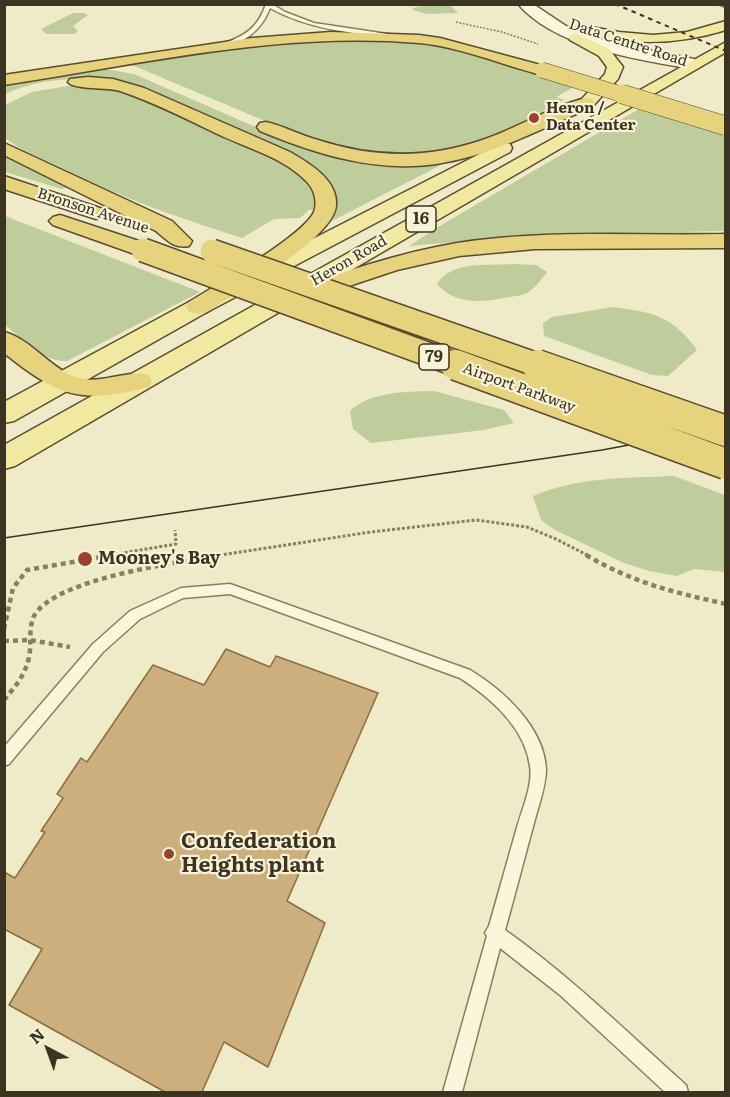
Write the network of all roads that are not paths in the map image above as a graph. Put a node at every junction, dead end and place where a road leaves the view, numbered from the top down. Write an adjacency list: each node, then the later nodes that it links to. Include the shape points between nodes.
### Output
1 (524, 4): 7 (main road, Data Centre Road)
2 (529, 4): 8 (main road, Data Centre Road)
3 (720, 4): 5 (lane)
4 (269, 5): 9 (lane, via 291,18 323,28); 11 (lane, via 253,33)
5 (726, 6)
6 (726, 26): 8 (main road, via 662,40 628,39); 12 (main road, Heron Road / 16)
7 (560, 29): 12 (main road, Data Centre Road, via 597,42); 18 (main road, via 604,53 614,63 615,72)
8 (580, 29): 12 (main road, Data Centre Road)
9 (419, 39): 11 (highway, via 315,36); 20 (highway, bridge, via 469,49)
10 (726, 46): 14 (main road, Heron Road / 16)
11 (217, 48): 13 (highway)
12 (669, 58): 14 (main road, Data Centre Road); 18 (main road, Heron Road / 16)
13 (119, 63): 15 (highway); 16 (highway)
14 (694, 64): 27 (main road, Heron Road / 16)
15 (152, 77)
16 (4, 80)
17 (4, 99): 28 (highway, via 51,84 115,85 279,155 316,180 326,203 314,228)
18 (586, 103): 19 (highway, via 467,151 410,159 363,158 325,150); 28 (main road, Heron Road / 16)
19 (247, 119)
20 (726, 126)
21 (4, 148): 24 (highway, via 164,226)
22 (4, 182): 24 (highway, Bronson Avenue / 79)
23 (4, 201): 26 (highway, Bronson Avenue / 79)
24 (181, 241): 33 (highway, Airport Parkway / 79, bridge)
25 (726, 241): 27 (highway, via 542,243 468,249 399,262)
26 (143, 250): 35 (highway, Airport Parkway / 79, bridge)
27 (274, 304): 30 (main road, Heron Road / 16)
28 (198, 307): 31 (main road, Heron Road / 16)
29 (4, 340): 31 (highway)
30 (139, 381): 31 (highway, via 96,390); 34 (main road, Heron Road / 16)
31 (60, 383): 32 (main road, Heron Road / 16)
32 (4, 414)
33 (726, 431)
34 (4, 459)
35 (726, 464)
36 (4, 759): 37 (lane, via 94,652 135,615 181,593 230,589 465,674 510,710 538,767 534,795)
37 (494, 933): 38 (lane); 39 (lane, via 549,974)
38 (452, 1092)
39 (679, 1092)

